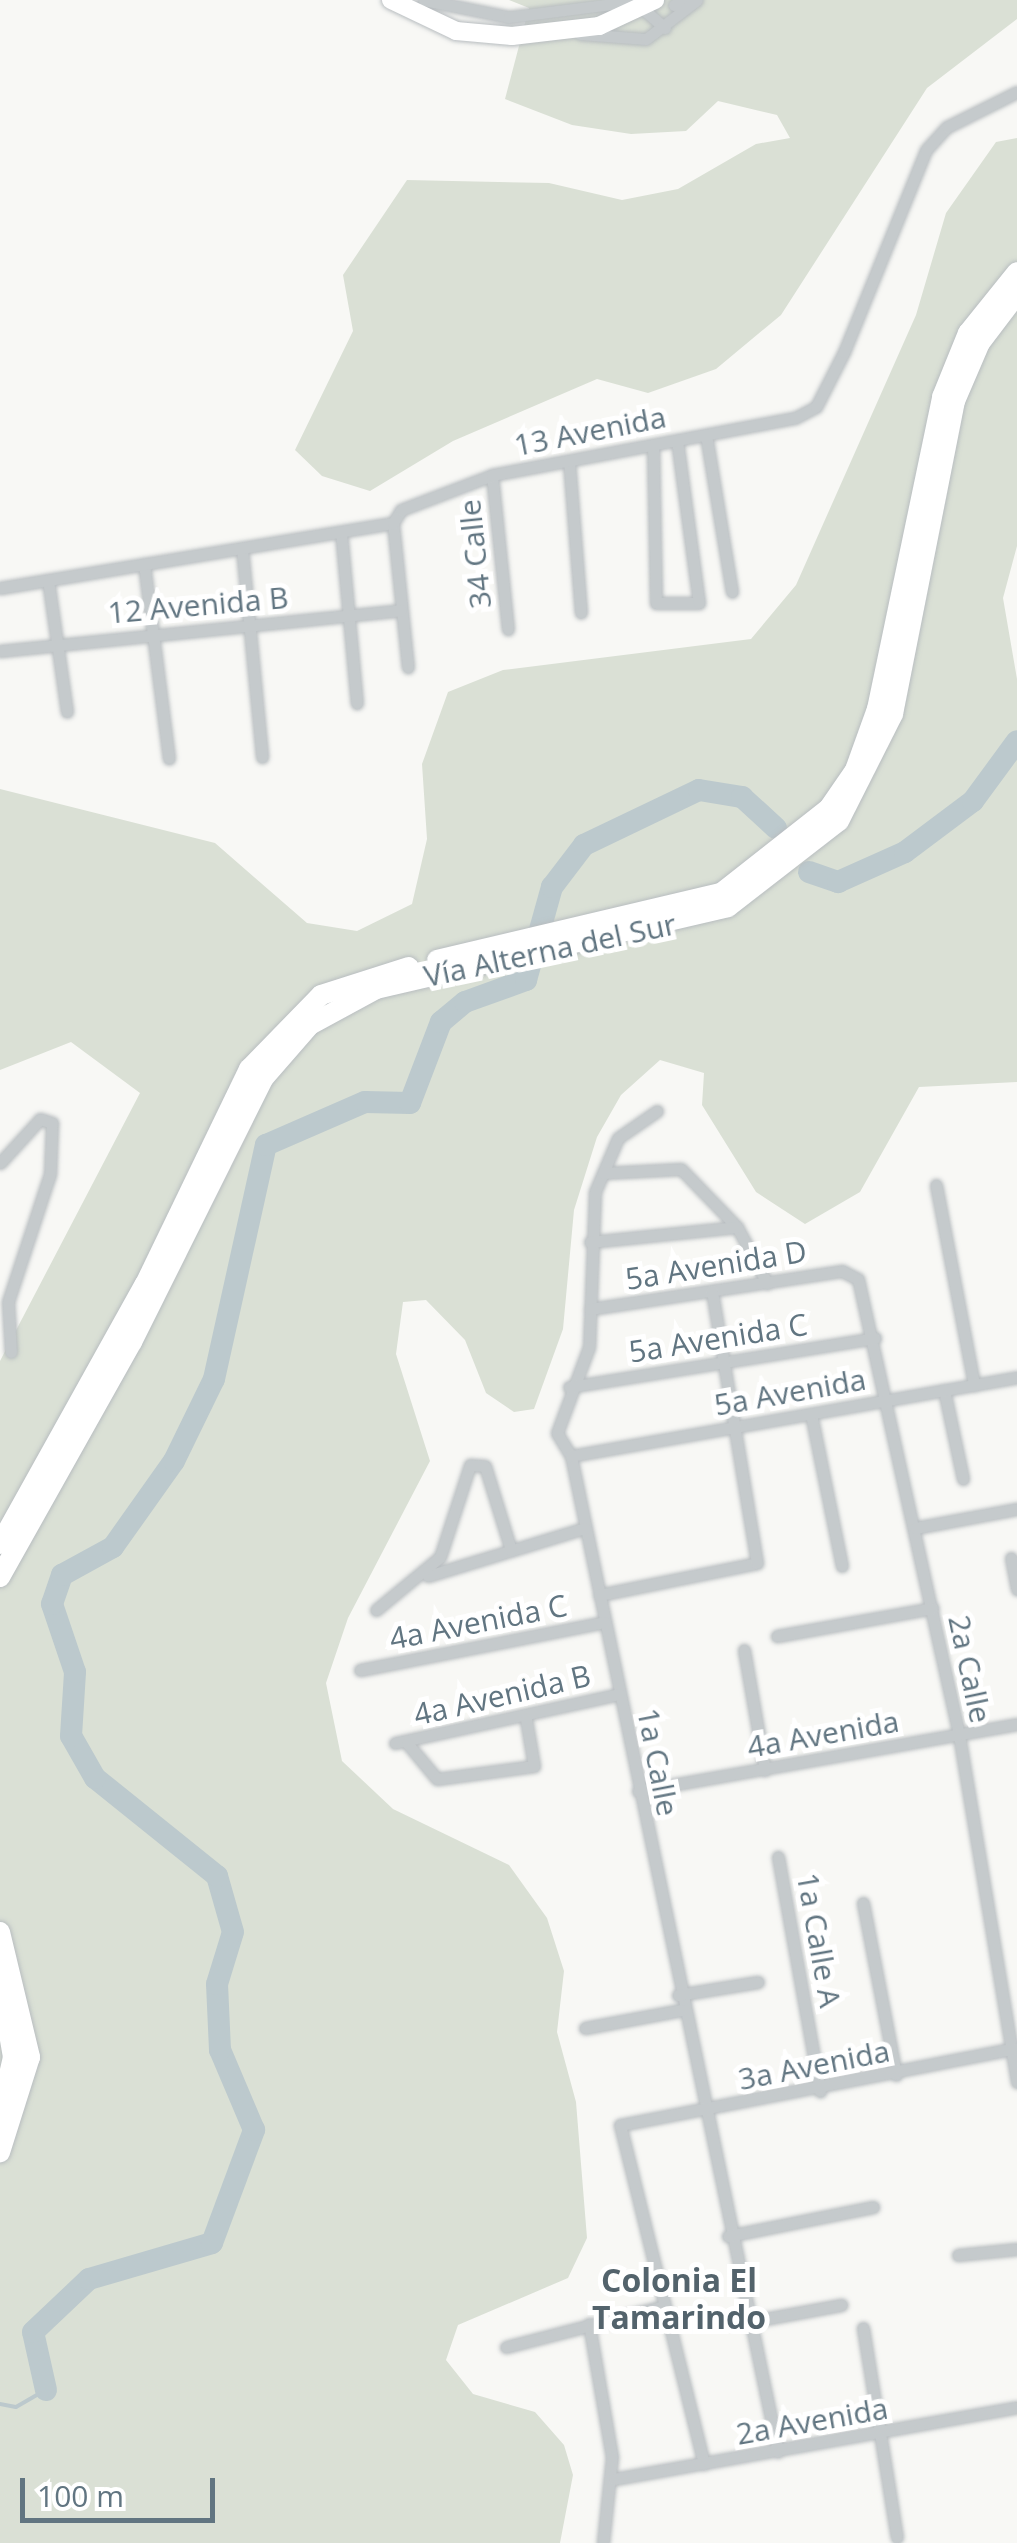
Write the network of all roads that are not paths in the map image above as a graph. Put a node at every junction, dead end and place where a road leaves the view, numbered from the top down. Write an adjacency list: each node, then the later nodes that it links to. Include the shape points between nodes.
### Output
1 (394, 0): 6 (main road, via 456,31)
2 (424, 0): 4 (street, via 564,17)
3 (697, 0): 5 (street)
4 (659, 3): 5 (street); 6 (main road)
5 (665, 28): 6 (street, via 646,39)
6 (567, 32)
7 (1017, 92): 10 (street, 13 Avenida, via 947,128 926,150 816,406)
8 (1017, 272): 35 (highway, Vía Alterna del Sur, via 968,334 942,397 878,709)
9 (1017, 294): 35 (highway, Vía Alterna del Sur, via 980,343 955,401 893,714)
10 (706, 435): 11 (street, 13 Avenida); 21 (street)
11 (677, 440): 12 (street, 13 Avenida); 12 (street, via 699,603 656,604)
12 (653, 445): 13 (street, 13 Avenida)
13 (569, 460): 14 (street, 13 Avenida); 23 (street)
14 (492, 475): 15 (street, 13 Avenida, via 400,510); 26 (street, 34 Calle)
15 (393, 523): 16 (street, 13 Avenida); 22 (street)
16 (341, 532): 17 (street, 13 Avenida); 24 (street)
17 (242, 548): 18 (street, 13 Avenida); 25 (street)
18 (144, 564): 19 (street, 13 Avenida); 27 (street)
19 (48, 580): 20 (street, 13 Avenida); 28 (street)
20 (0, 588)
21 (732, 592)
22 (401, 610): 24 (street, 12 Avenida B); 30 (street)
23 (581, 613)
24 (348, 616): 25 (street, 12 Avenida B); 31 (street)
25 (252, 627): 27 (street, 12 Avenida B); 33 (street)
26 (508, 628)
27 (153, 633): 28 (street, 12 Avenida B); 34 (street)
28 (57, 644): 29 (street, 12 Avenida B); 32 (street)
29 (0, 651)
30 (408, 667)
31 (356, 702)
32 (67, 712)
33 (262, 757)
34 (169, 758)
35 (834, 815): 41 (highway, Vía Alterna del Sur, via 755,882 568,939 374,982 282,1052 226,1133)
36 (657, 1110): 38 (street, 1a Calle, via 631,1122)
37 (0, 1163): 48 (street, via 40,1119 52,1123 50,1174 8,1302)
38 (604, 1173): 40 (street, via 681,1170); 42 (street, 1a Calle)
39 (936, 1185): 51 (street)
40 (737, 1227): 42 (street); 44 (street)
41 (176, 1233): 62 (highway, Vía Alterna del Sur); 67 (highway, Vía Alterna del Sur)
42 (590, 1242): 46 (street, 1a Calle)
43 (851, 1272): 44 (street, 5a Avenida D); 47 (street, 2a Calle)
44 (767, 1283): 45 (street, 5a Avenida D)
45 (712, 1291): 46 (street, 5a Avenida D); 49 (street)
46 (590, 1309): 52 (street, 1a Calle, via 589,1346)
47 (875, 1338): 49 (street, 5a Avenida C); 54 (street, 2a Calle)
48 (12, 1352)
49 (725, 1362): 52 (street, 5a Avenida C); 56 (street)
50 (1017, 1378): 51 (street, 5a Avenida)
51 (974, 1385): 53 (street, 5a Avenida)
52 (569, 1387): 57 (street, 1a Calle, via 557,1434)
53 (944, 1390): 54 (street, 5a Avenida); 58 (street)
54 (889, 1400): 55 (street, 5a Avenida); 61 (street, 2a Calle)
55 (811, 1414): 56 (street, 5a Avenida); 65 (street)
56 (736, 1427): 57 (street, 5a Avenida); 69 (street, via 758,1563)
57 (571, 1456): 60 (street, 1a Calle)
58 (963, 1478)
59 (1017, 1509): 61 (street)
60 (585, 1528): 63 (street); 69 (street, 1a Calle)
61 (915, 1528): 70 (street, 2a Calle)
62 (0, 1544)
63 (511, 1550): 66 (street); 66 (street, via 485,1466 464,1472)
64 (1011, 1558): 68 (street)
65 (842, 1566)
66 (428, 1576): 71 (street)
67 (0, 1577)
68 (1017, 1589)
69 (599, 1595): 72 (street, 1a Calle)
70 (932, 1608): 73 (street); 79 (street, 2a Calle)
71 (376, 1610)
72 (604, 1622): 75 (street, 4a Avenida C); 76 (street, 1a Calle)
73 (776, 1636)
74 (744, 1650): 80 (street)
75 (360, 1670)
76 (619, 1694): 77 (street, 4a Avenida B); 81 (street, 1a Calle)
77 (526, 1719): 77 (street, 4a Avenida B, via 401,1743 436,1779 534,1766)
78 (1017, 1724): 79 (street, 4a Avenida)
79 (959, 1735): 80 (street, 4a Avenida); 90 (street, 2a Calle)
80 (765, 1770): 81 (street, 4a Avenida)
81 (638, 1791): 87 (street, 1a Calle)
82 (778, 1857): 93 (street, 1a Calle A)
83 (862, 1903): 91 (street)
84 (0, 1932): 96 (highway, via 30,2056)
85 (0, 1982): 95 (highway, via 12,2057)
86 (758, 1982): 87 (street)
87 (678, 1995): 88 (street, 1a Calle)
88 (680, 2010): 89 (street); 94 (street, 1a Calle)
89 (585, 2028)
90 (1014, 2048): 91 (street, 3a Avenida); 92 (street, 2a Calle)
91 (896, 2074): 93 (street, 3a Avenida)
92 (1017, 2082)
93 (820, 2091): 94 (street, 3a Avenida)
94 (700, 2112): 98 (street, 1a Calle); 102 (street, 3a Avenida, via 620,2125)
95 (0, 2114)
96 (0, 2152)
97 (873, 2207): 98 (street)
98 (728, 2236): 103 (street, 1a Calle)
99 (1017, 2250): 100 (street)
100 (958, 2255)
101 (841, 2305): 103 (street)
102 (665, 2306): 104 (street); 111 (street)
103 (748, 2322): 110 (street, 1a Calle)
104 (589, 2324): 106 (street); 112 (street)
105 (863, 2328): 109 (street)
106 (506, 2347)
107 (1016, 2407): 108 (street); 109 (street, 2a Avenida)
108 (1017, 2418)
109 (886, 2434): 110 (street, 2a Avenida); 113 (street)
110 (778, 2452): 111 (street, 2a Avenida)
111 (704, 2464): 112 (street, 2a Avenida)
112 (614, 2479): 114 (street)
113 (897, 2538)
114 (604, 2543)

